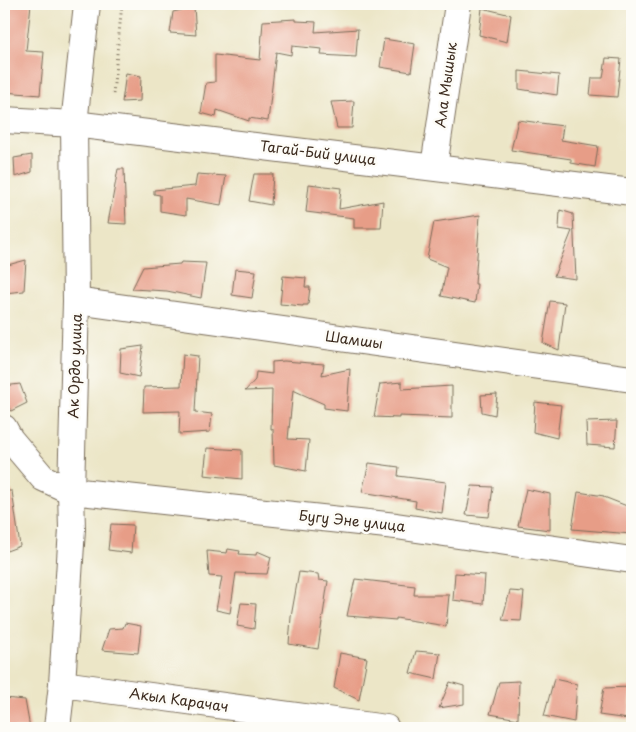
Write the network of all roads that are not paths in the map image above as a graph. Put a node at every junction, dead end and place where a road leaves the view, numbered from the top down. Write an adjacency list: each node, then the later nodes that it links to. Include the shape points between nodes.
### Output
1 (87, 4): 4 (street, Ак Ордо улица)
2 (458, 4): 5 (street, Ала Мышык)
3 (4, 120): 4 (street, Тагай-Бий улица)
4 (74, 124): 5 (street, Тагай-Бий улица); 7 (street, Ак Ордо улица)
5 (434, 167): 6 (street, Тагай-Бий улица)
6 (632, 192)
7 (76, 301): 8 (street, Шамшы); 10 (street, Ак Ордо улица)
8 (632, 379)
9 (4, 428): 10 (street, via 43,478)
10 (71, 492): 11 (street, Бугу Эне улица, via 396,526); 12 (street, Ак Ордо улица, via 72,529)
11 (632, 560)
12 (62, 684): 13 (street, Ак Ордо улица); 14 (street, Акыл Карачач)
13 (57, 728)
14 (386, 728)

